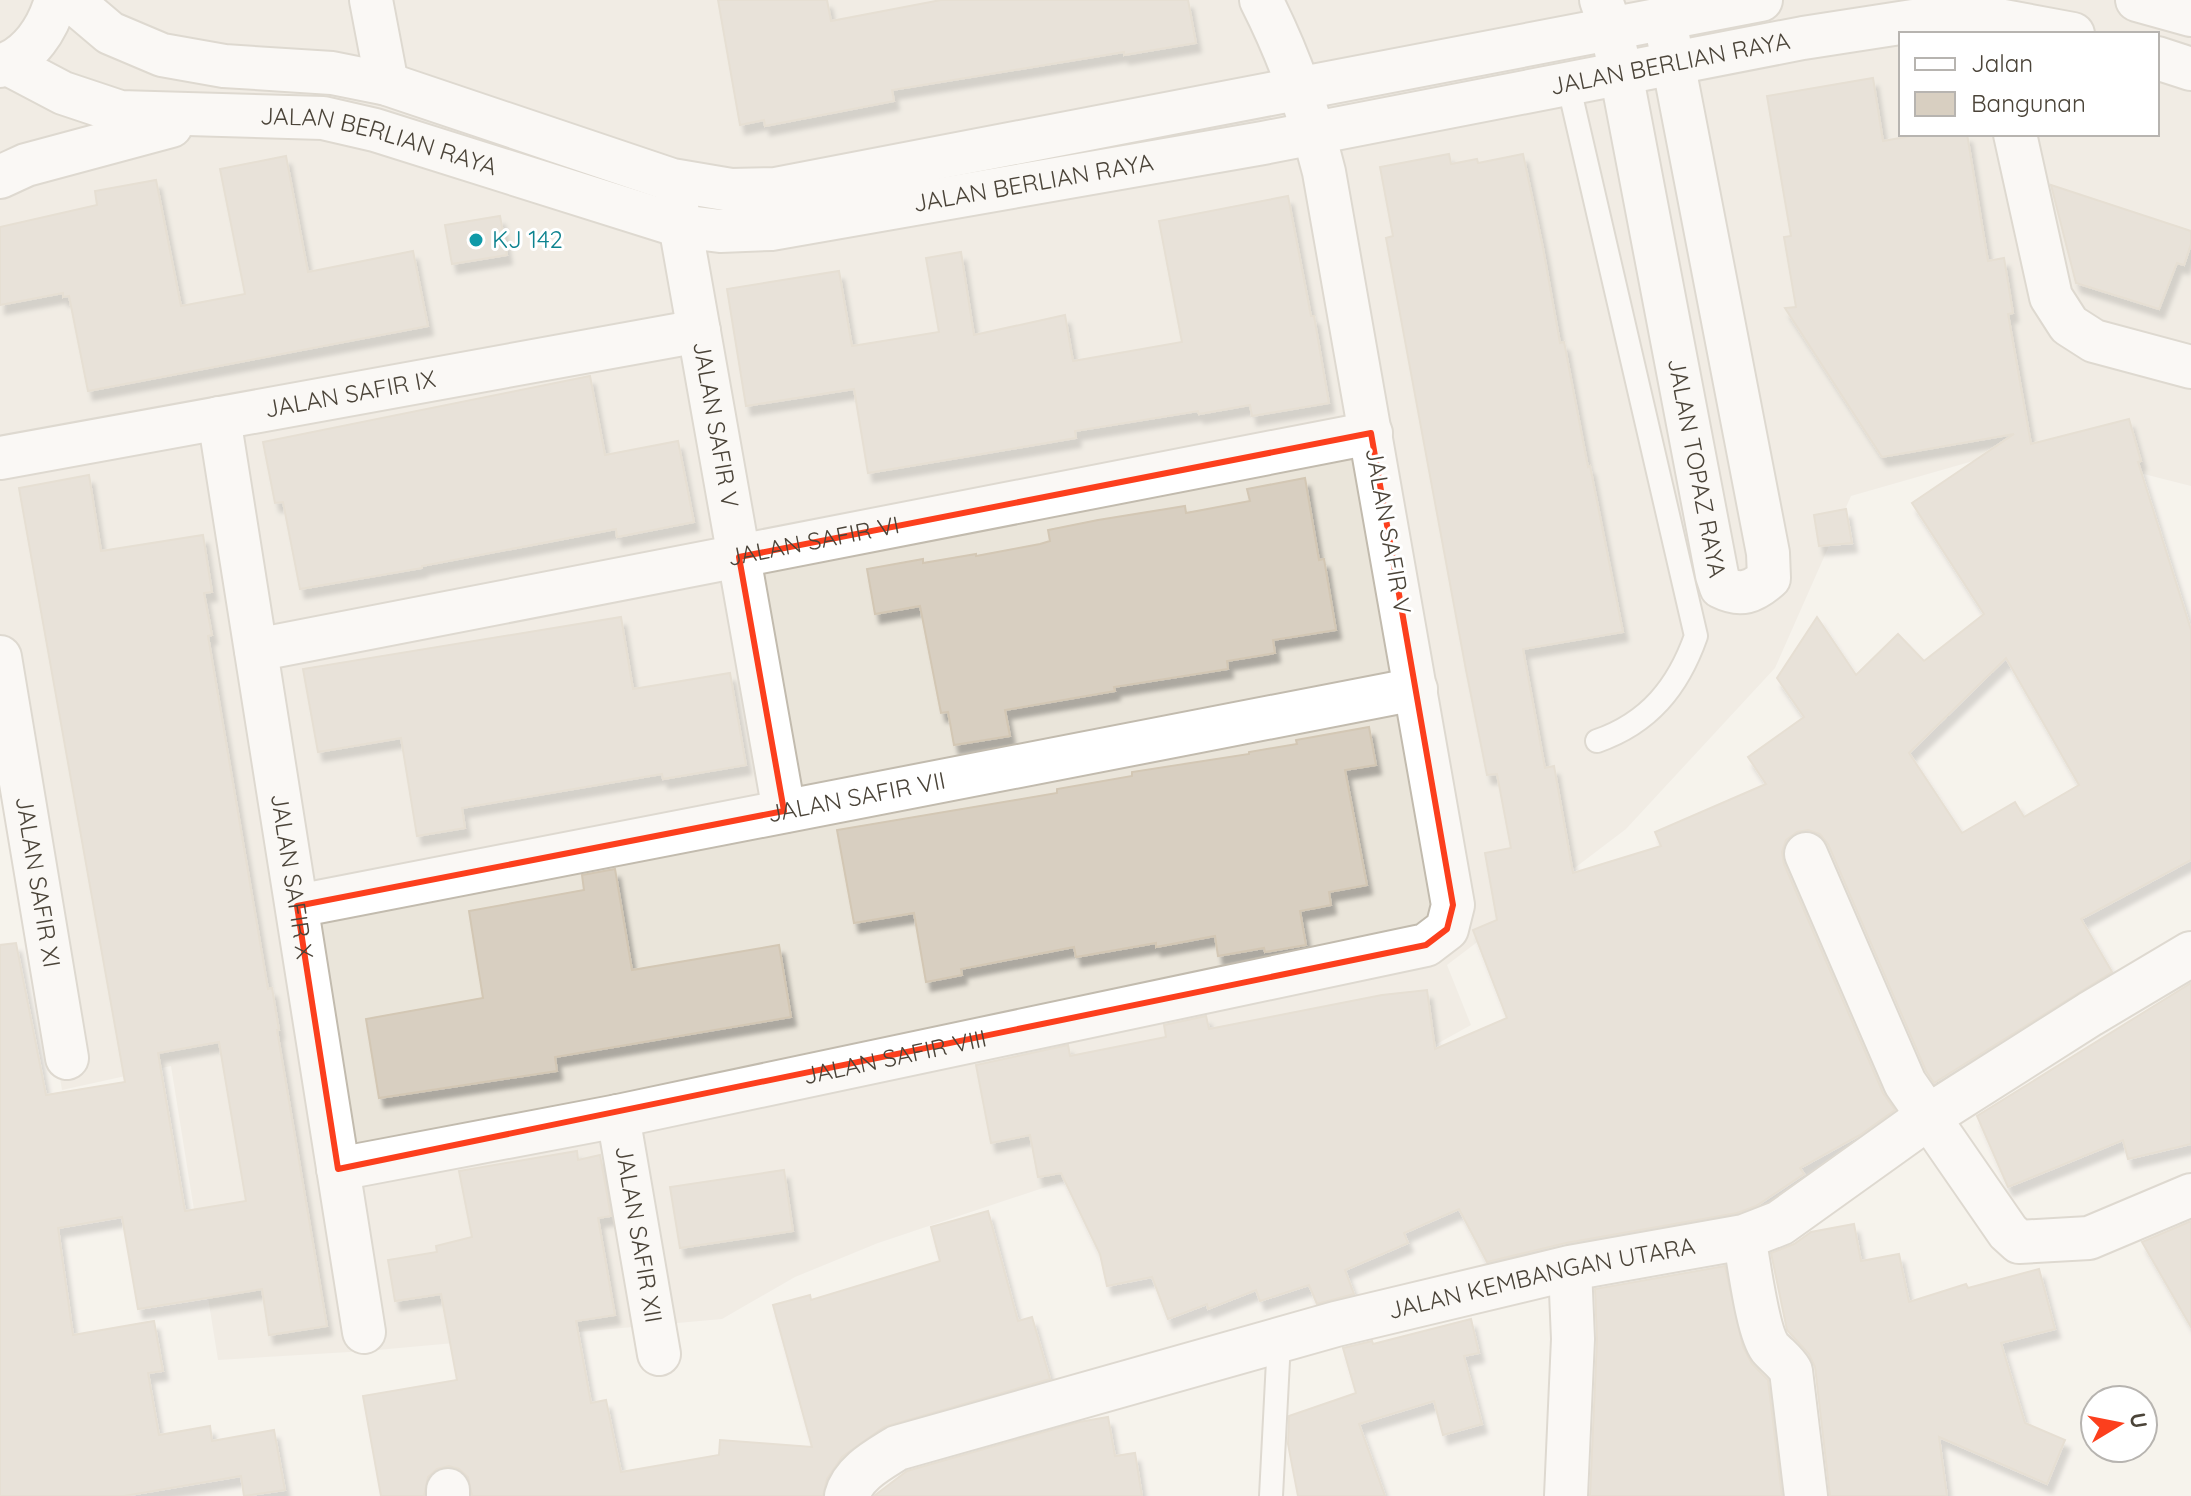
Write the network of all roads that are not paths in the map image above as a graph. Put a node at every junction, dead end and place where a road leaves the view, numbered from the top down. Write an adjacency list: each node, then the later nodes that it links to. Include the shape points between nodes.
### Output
1 (56, 0): 14 (street, via 51,20 33,46)
2 (71, 0): 18 (street, JALAN BERLIAN RAYA, via 110,33 162,55)
3 (371, 0): 18 (street)
4 (1261, 0): 19 (street, JALAN SAFIR V)
5 (1761, 0): 7 (street, JALAN BERLIAN RAYA)
6 (2137, 0): 9 (street)
7 (1661, 9): 8 (street, JALAN BERLIAN RAYA); 13 (street, JALAN TOPAZ RAYA)
8 (1606, 14): 16 (street, JALAN TOPAZ RAYA); 19 (street, JALAN BERLIAN RAYA)
9 (2191, 15)
10 (1995, 27): 11 (street, JALAN BERLIAN RAYA); 13 (street, JALAN BERLIAN RAYA, via 1913,21)
11 (2051, 32)
12 (2159, 59): 15 (street)
13 (1674, 63): 16 (street, JALAN BERLIAN RAYA); 27 (street, JALAN TOPAZ RAYA, via 1768,553 1769,578 1746,593 1721,587 1717,575)
14 (4, 65): 20 (street, JALAN BERLIAN RAYA, via 120,112)
15 (2191, 69)
16 (1621, 73): 17 (street, JALAN BERLIAN RAYA); 27 (street, JALAN TOPAZ RAYA)
17 (1568, 83): 21 (street, JALAN BERLIAN RAYA); 28 (lane)
18 (387, 84): 24 (street, JALAN BERLIAN RAYA)
19 (1300, 89): 21 (street, JALAN SAFIR V); 24 (street, JALAN BERLIAN RAYA, via 775,189 731,190)
20 (209, 115): 23 (street, via 26,165); 25 (street, JALAN BERLIAN RAYA, via 323,118 375,130)
21 (1314, 134): 25 (street, JALAN BERLIAN RAYA, via 771,229); 31 (street, JALAN SAFIR V)
22 (2015, 136): 29 (street, via 2051,297 2069,325 2094,341)
23 (0, 177)
24 (672, 180): 25 (street, JALAN SAFIR V)
25 (680, 226): 26 (street, JALAN SAFIR V)
26 (699, 331): 30 (street, JALAN SAFIR IX); 33 (street, JALAN SAFIR V)
27 (1673, 341): 28 (lane)
28 (1631, 349): 37 (lane, via 1696,636 1670,690 1624,732)
29 (2191, 367)
30 (219, 418): 32 (street, JALAN SAFIR IX); 34 (street, JALAN SAFIR X)
31 (1371, 433): 33 (street, JALAN SAFIR VI); 36 (street, JALAN SAFIR V)
32 (0, 458)
33 (739, 557): 34 (street, JALAN SAFIR VI); 38 (street, JALAN SAFIR V)
34 (256, 650): 40 (street, JALAN SAFIR X)
35 (0, 657): 43 (street, JALAN SAFIR XI)
36 (1416, 689): 38 (street, JALAN SAFIR VII); 41 (street, JALAN SAFIR V, via 1453,905)
37 (1597, 741)
38 (784, 811): 40 (street, JALAN SAFIR VII)
39 (1806, 854): 45 (street, via 1892,1056)
40 (297, 906): 46 (street, JALAN SAFIR X)
41 (1447, 929): 44 (street, JALAN SAFIR VIII, via 1426,945)
42 (2191, 954): 45 (street, JALAN KEMBANGAN UTARA)
43 (67, 1058)
44 (618, 1116): 46 (street, JALAN SAFIR VIII); 52 (street, JALAN SAFIR XII)
45 (1928, 1117): 47 (street, via 2019,1242 2089,1238); 48 (street, JALAN KEMBANGAN UTARA, via 1780,1223)
46 (338, 1169): 50 (street, JALAN SAFIR X)
47 (2191, 1195)
48 (1744, 1237): 49 (street, JALAN KEMBANGAN UTARA); 56 (street, via 1769,1347 1791,1371)
49 (1570, 1268): 51 (street, JALAN KEMBANGAN UTARA); 55 (street, via 1573,1339)
50 (364, 1332)
51 (1279, 1341): 53 (street, JALAN KEMBANGAN UTARA, via 897,1448 868,1467); 54 (lane)
52 (659, 1354)
53 (847, 1496)
54 (1271, 1496)
55 (1566, 1496)
56 (1806, 1496)

